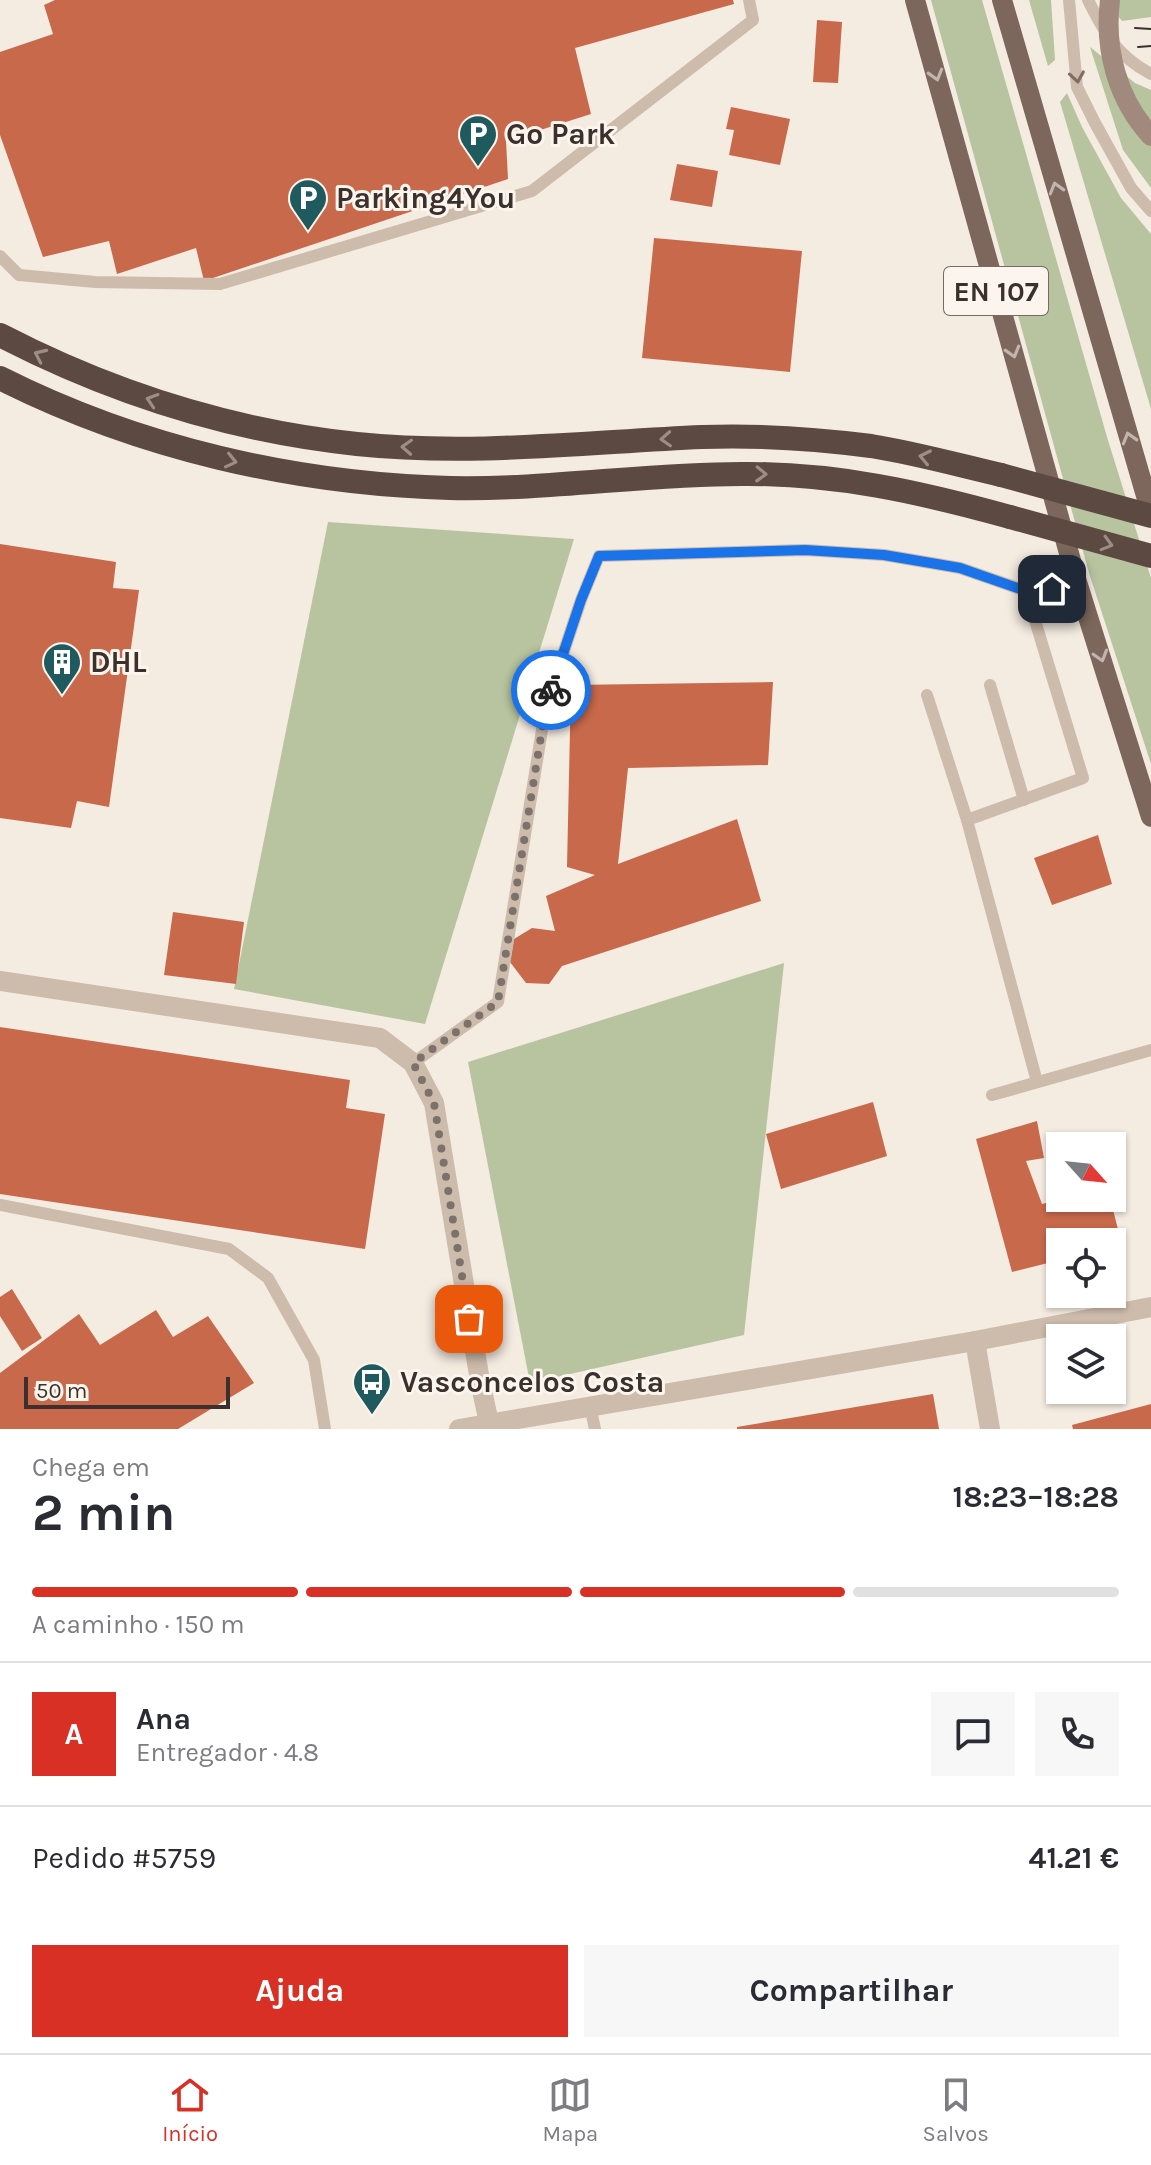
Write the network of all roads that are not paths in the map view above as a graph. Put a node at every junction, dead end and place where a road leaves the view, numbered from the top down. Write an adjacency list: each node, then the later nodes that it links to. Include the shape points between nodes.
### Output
1 (749, 0): 10 (lane, via 753,20 532,191 220,284 19,275)
2 (915, 0): 15 (main road, EN 107, one-way to 15)
3 (1002, 0): 13 (main road, EN 107, one-way to 3)
4 (1069, 0): 9 (lane, one-way to 9, via 1077,87 1131,188)
5 (1088, 0): 7 (lane, via 1119,52)
6 (1110, 0): 8 (main road, bridge, via 1117,82)
7 (1151, 74)
8 (1151, 136)
9 (1151, 211)
10 (0, 256)
11 (0, 335): 13 (highway, one-way to 11, bridge, via 901,452 815,440 704,437 472,449 359,445 287,434 136,395)
12 (0, 378): 14 (highway, one-way to 14, bridge, via 130,432 284,472 454,488 740,474 854,481)
13 (1151, 515)
14 (1151, 556)
15 (1077, 582): 16 (lane); 20 (main road, EN 107, one-way to 20)
16 (1026, 591): 19 (lane, via 1083,778); 24 (lane, via 960,568 884,555 805,550 599,556 546,705 498,1002)
17 (990, 685): 19 (lane)
18 (927, 695): 21 (lane)
19 (1024, 800): 21 (lane)
20 (1151, 817)
21 (967, 820): 25 (lane)
22 (0, 981): 24 (street, via 380,1038)
23 (1151, 1050): 25 (lane)
24 (413, 1063): 31 (street, via 434,1103)
25 (1037, 1082): 26 (lane)
26 (992, 1095)
27 (0, 1205): 32 (lane, via 229,1249 268,1278 314,1360)
28 (1151, 1307): 29 (street)
29 (975, 1341): 30 (street); 35 (street)
30 (590, 1406): 31 (street); 34 (lane)
31 (489, 1423): 33 (street)
32 (325, 1429)
33 (459, 1429)
34 (595, 1429)
35 (990, 1429)

